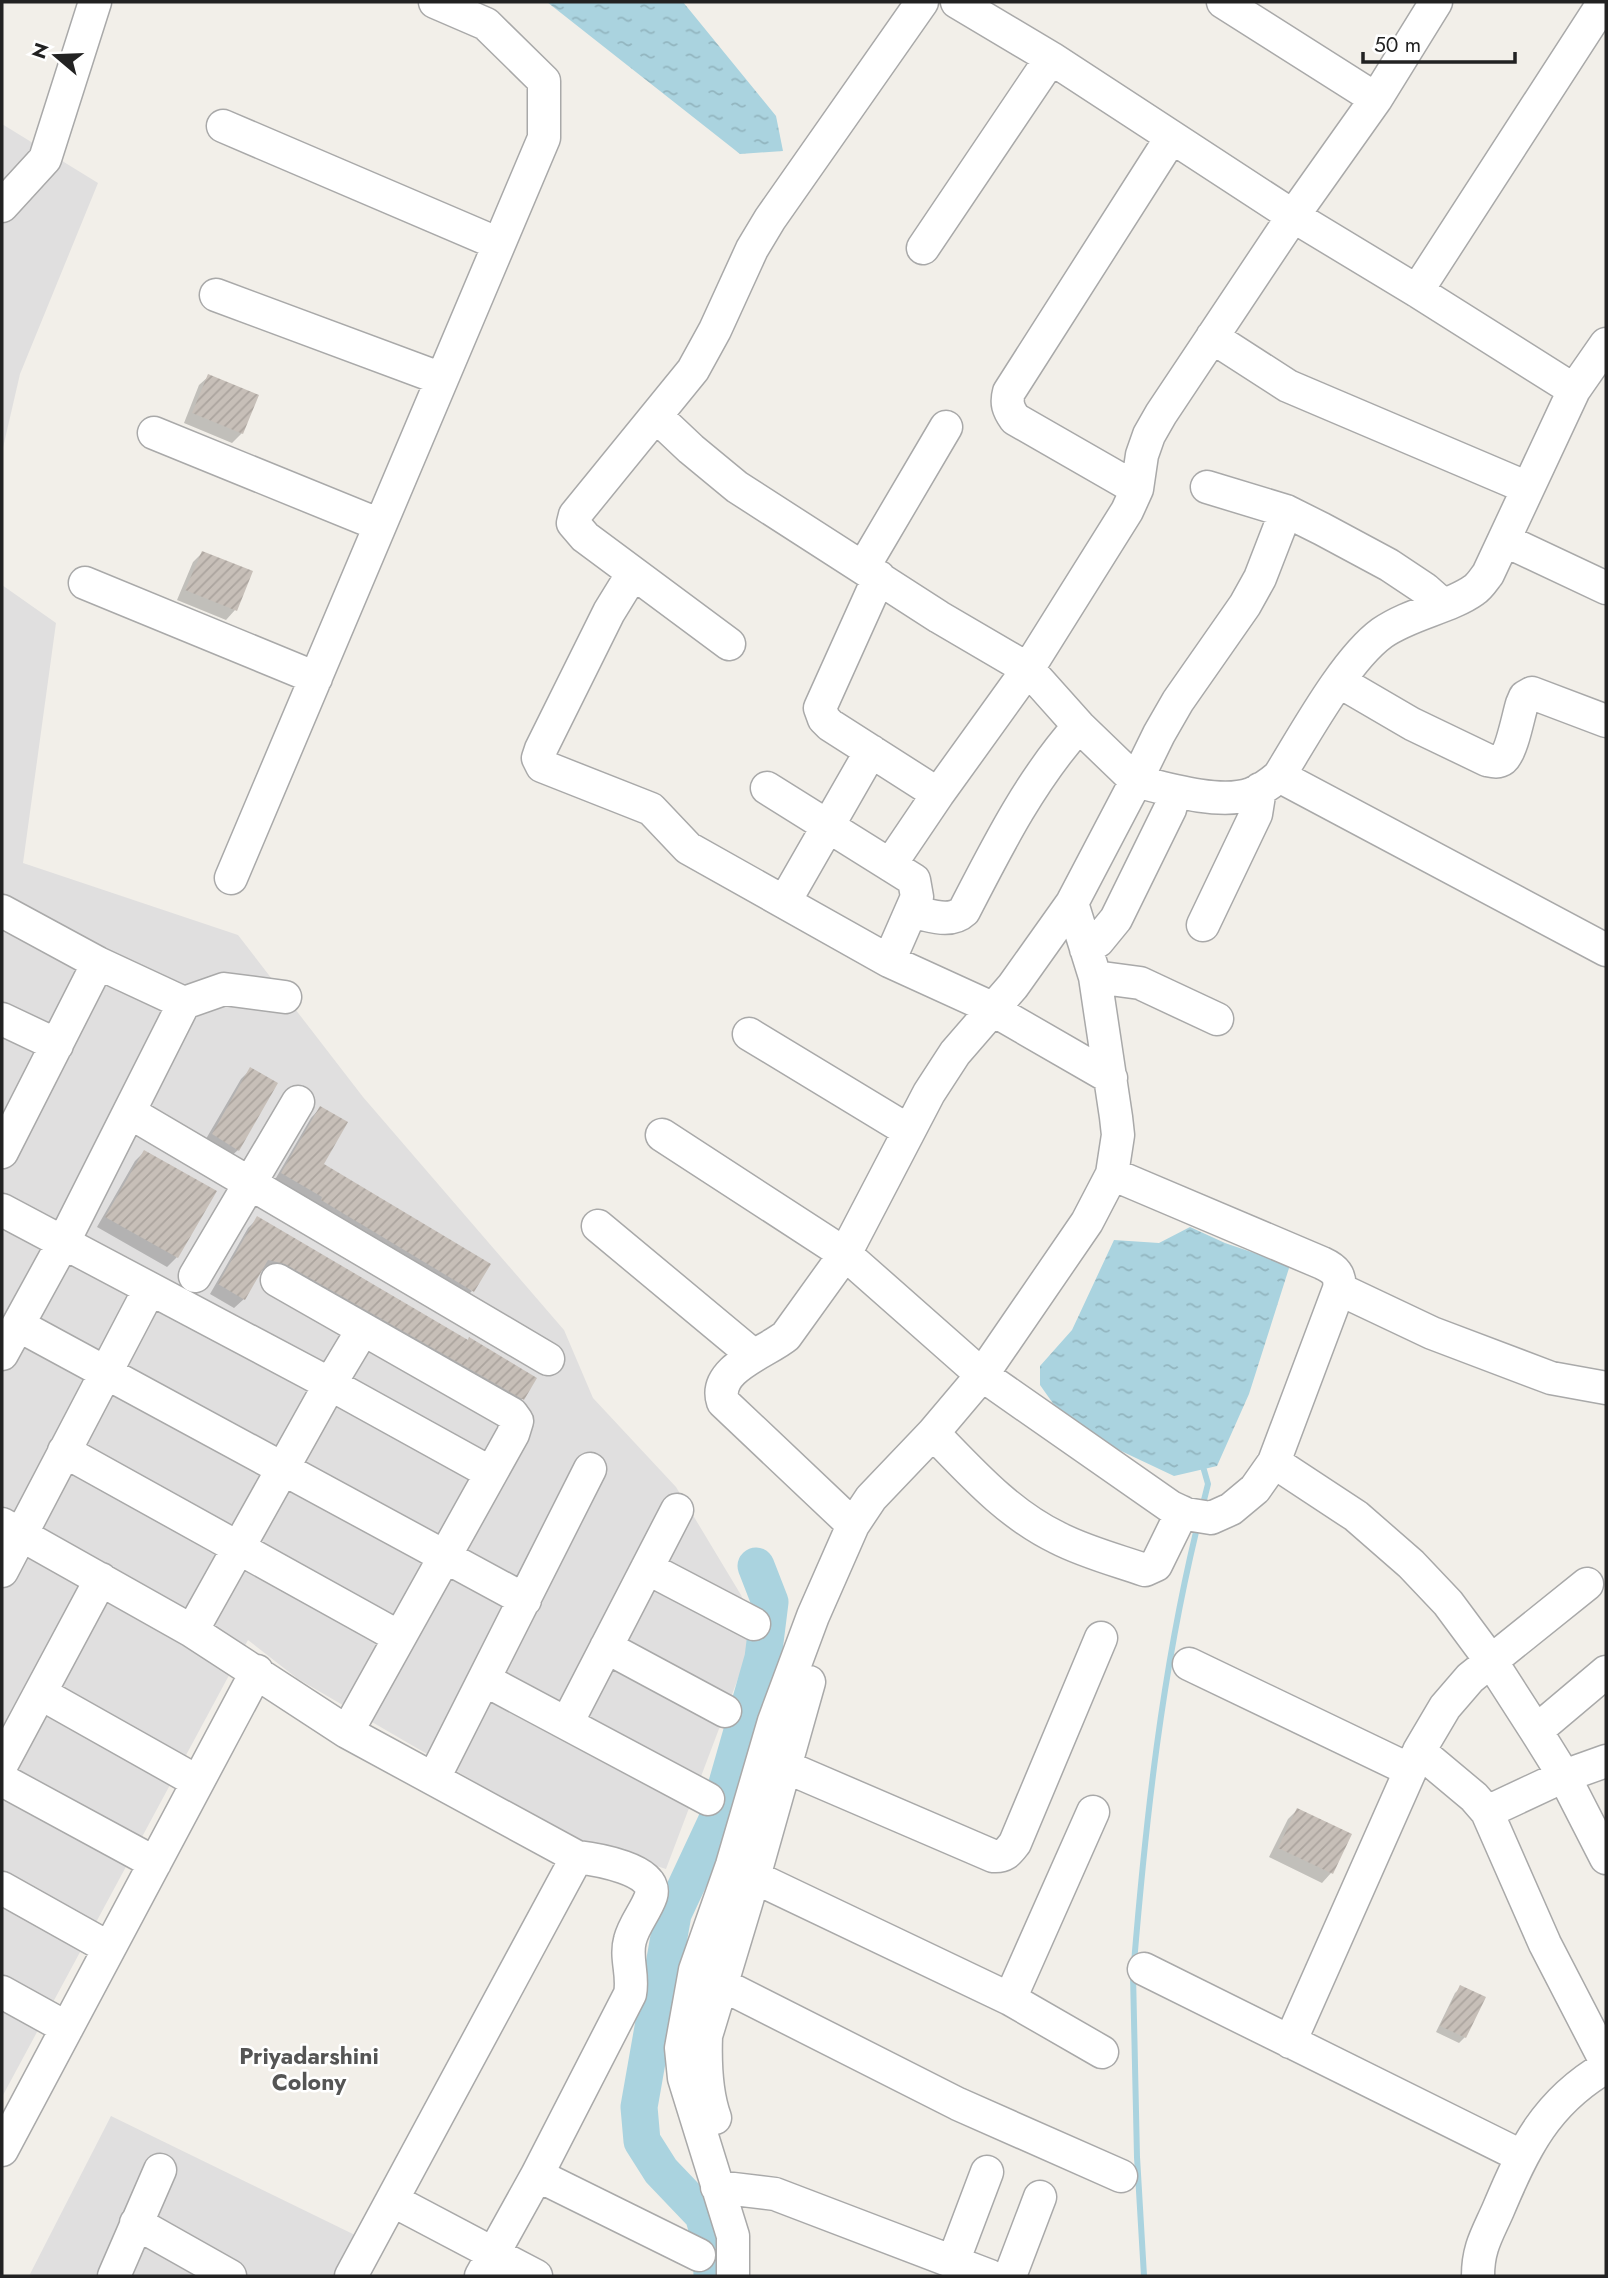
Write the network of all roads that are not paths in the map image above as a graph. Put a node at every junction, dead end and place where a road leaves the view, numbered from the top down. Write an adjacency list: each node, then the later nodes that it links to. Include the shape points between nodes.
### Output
1 (95, 2): 12 (street, via 45,159)
2 (435, 2): 14 (street, via 486,24 544,81 544,138)
3 (922, 2): 22 (street, via 769,219 716,330 693,370)
4 (957, 2): 8 (street)
5 (1223, 2): 9 (street)
6 (1436, 2): 9 (street)
7 (1604, 2): 16 (street)
8 (1051, 58): 11 (street); 15 (street)
9 (1376, 99): 13 (street)
10 (223, 126): 14 (street)
11 (1171, 138): 13 (street); 27 (street, via 1007,401 1015,419)
12 (2, 206)
13 (1293, 216): 16 (street); 18 (street)
14 (499, 244): 20 (street)
15 (923, 248)
16 (1417, 291): 21 (street)
17 (216, 295): 20 (street)
18 (1212, 337): 26 (street, via 1287,386); 27 (street, via 1149,435)
19 (1606, 344): 21 (street)
20 (442, 379): 29 (street)
21 (1574, 390): 26 (street)
22 (656, 416): 31 (street, via 737,487); 32 (street, via 573,523)
23 (946, 427): 31 (street)
24 (153, 433): 29 (street)
25 (1207, 487): 28 (street)
26 (1528, 488): 30 (street)
27 (1138, 489): 37 (street)
28 (1286, 511): 35 (street, via 1389,565); 43 (street, via 1245,605 1178,701)
29 (380, 525): 38 (street)
30 (1504, 540): 34 (street); 35 (street, via 1489,574 1475,590)
31 (871, 572): 37 (street); 42 (street, via 820,708 830,725)
32 (633, 573): 36 (street); 51 (street, via 609,612 538,758 542,766 651,809 688,848)
33 (85, 583): 38 (street)
34 (1606, 588)
35 (1443, 604): 39 (street, via 1380,635)
36 (729, 644)
37 (1028, 669): 41 (street); 47 (street)
38 (316, 678): 50 (street)
39 (1340, 682): 40 (street, via 1412,724 1496,762 1508,752 1522,704 1532,693); 44 (street)
40 (1606, 721)
41 (1079, 726): 43 (street); 54 (street, via 1034,782 964,911 957,918)
42 (871, 751): 47 (street); 48 (street)
43 (1136, 781): 46 (street); 52 (street)
44 (1270, 783): 46 (street, via 1250,794 1226,797); 55 (street); 56 (street)
45 (767, 788): 48 (street)
46 (1175, 791): 59 (street)
47 (938, 794): 49 (street)
48 (830, 826): 49 (street); 51 (street)
49 (890, 865): 54 (street, via 914,880 918,897)
50 (230, 878)
51 (785, 901): 57 (street)
52 (1072, 903): 59 (street); 62 (street)
53 (2, 911): 58 (street)
54 (912, 912): 57 (street)
55 (1203, 925)
56 (1606, 950)
57 (889, 961): 62 (street)
58 (99, 963): 61 (street); 66 (street)
59 (1091, 963): 64 (street); 67 (street)
60 (285, 997): 61 (street, via 224,989)
61 (184, 1003): 69 (street)
62 (992, 1010): 67 (street); 70 (street, via 955,1053)
63 (2, 1019): 66 (street)
64 (1217, 1019)
65 (749, 1034): 70 (street)
66 (57, 1045): 72 (street)
67 (1111, 1078): 73 (street, via 1118,1135)
68 (298, 1102): 74 (street)
69 (129, 1112): 74 (street); 77 (street)
70 (909, 1131): 78 (street)
71 (662, 1135): 78 (street)
72 (2, 1152)
73 (1112, 1174): 81 (street, via 1334,1269); 89 (street, via 1087,1222)
74 (250, 1184): 79 (street); 87 (street)
75 (2, 1210): 77 (street)
76 (598, 1226): 86 (street)
77 (63, 1243): 82 (street); 83 (street)
78 (845, 1254): 86 (street, via 786,1336); 89 (street)
79 (195, 1276)
80 (277, 1280): 84 (street)
81 (1339, 1289): 91 (street, via 1432,1333 1551,1378); 94 (street)
82 (149, 1290): 88 (street); 90 (street)
83 (18, 1325): 85 (street); 88 (street)
84 (363, 1329): 90 (street); 97 (street, via 512,1414 516,1427)
85 (2, 1354)
86 (753, 1355): 100 (street, via 727,1377 720,1394 723,1402)
87 (548, 1359)
88 (106, 1372): 93 (street); 95 (street)
89 (982, 1376): 92 (street); 99 (street)
90 (330, 1384): 95 (street); 97 (street)
91 (1606, 1388)
92 (933, 1433): 99 (street, via 1026,1520 1059,1539 1145,1570 1156,1565); 100 (street, via 871,1498)
93 (64, 1451): 101 (street); 102 (street)
94 (1274, 1462): 99 (street, via 1255,1489 1231,1509 1211,1518); 115 (street, via 1356,1516 1411,1564 1448,1603)
95 (283, 1467): 102 (street); 103 (street)
96 (590, 1469): 108 (street)
97 (491, 1473): 103 (street)
98 (677, 1510): 104 (street)
99 (1182, 1512)
100 (853, 1525): 109 (street)
101 (11, 1529): 105 (street); 106 (street)
102 (237, 1546): 111 (street); 112 (street)
103 (443, 1557): 108 (street); 112 (street)
104 (648, 1568): 110 (street); 114 (street)
105 (2, 1571)
106 (101, 1579): 111 (street); 120 (street)
107 (1587, 1584): 115 (street)
108 (525, 1600): 119 (street)
109 (813, 1615): 128 (street, via 817,1651); 143 (street, via 774,1721 732,1865)
110 (754, 1623)
111 (192, 1631): 117 (street)
112 (399, 1637): 124 (street)
113 (1101, 1638): 128 (street, via 1015,1843 1002,1856)
114 (606, 1647): 121 (street); 122 (street)
115 (1491, 1661): 123 (street); 125 (street, via 1451,1699)
116 (1189, 1664): 125 (street)
117 (257, 1671): 124 (street); 132 (street)
118 (1606, 1672): 123 (street)
119 (485, 1680): 122 (street); 130 (street)
120 (40, 1693): 127 (street); 132 (street)
121 (725, 1712)
122 (567, 1723): 133 (street)
123 (1536, 1731): 129 (street)
124 (347, 1732): 130 (street)
125 (1415, 1761): 135 (street, via 1474,1797); 147 (street)
126 (1606, 1761): 129 (street)
127 (2, 1764)
128 (786, 1767): 139 (street)
129 (1564, 1776): 135 (street); 137 (street)
130 (434, 1778): 136 (street)
131 (2, 1780): 138 (street)
132 (198, 1782): 138 (street)
133 (708, 1798)
134 (1093, 1812): 145 (street)
135 (1487, 1812): 149 (street, via 1545,1944)
136 (577, 1857): 155 (street, via 624,1868 647,1880 652,1894 630,1940 630,1994); 159 (street)
137 (1606, 1858)
138 (155, 1863): 141 (street)
139 (754, 1877): 143 (street); 145 (street)
140 (2, 1888): 141 (street)
141 (109, 1948): 146 (street)
142 (1144, 1969): 147 (street)
143 (708, 1977): 156 (street, via 958,2105); 157 (street, via 681,2048 684,2078)
144 (2, 1992): 146 (street)
145 (1010, 1999): 148 (street)
146 (66, 2028): 150 (street)
147 (1290, 2042): 152 (street)
148 (1102, 2052)
149 (1606, 2065): 152 (street, via 1573,2089)
150 (13, 2100): 151 (street)
151 (2, 2150)
152 (1521, 2156): 171 (street, via 1478,2256)
153 (160, 2170): 160 (street)
154 (987, 2172): 163 (street)
155 (537, 2175): 161 (street); 162 (street)
156 (1121, 2176)
157 (728, 2188): 163 (street, via 775,2194); 168 (street)
158 (1040, 2197): 170 (street)
159 (393, 2200): 162 (street); 166 (street)
160 (136, 2223): 164 (street); 165 (street)
161 (699, 2255)
162 (486, 2265): 167 (street)
163 (940, 2265): 169 (street)
164 (114, 2276)
165 (230, 2276)
166 (351, 2276)
167 (536, 2276)
168 (733, 2276)
169 (990, 2276)
170 (1010, 2276)
171 (1478, 2276)

